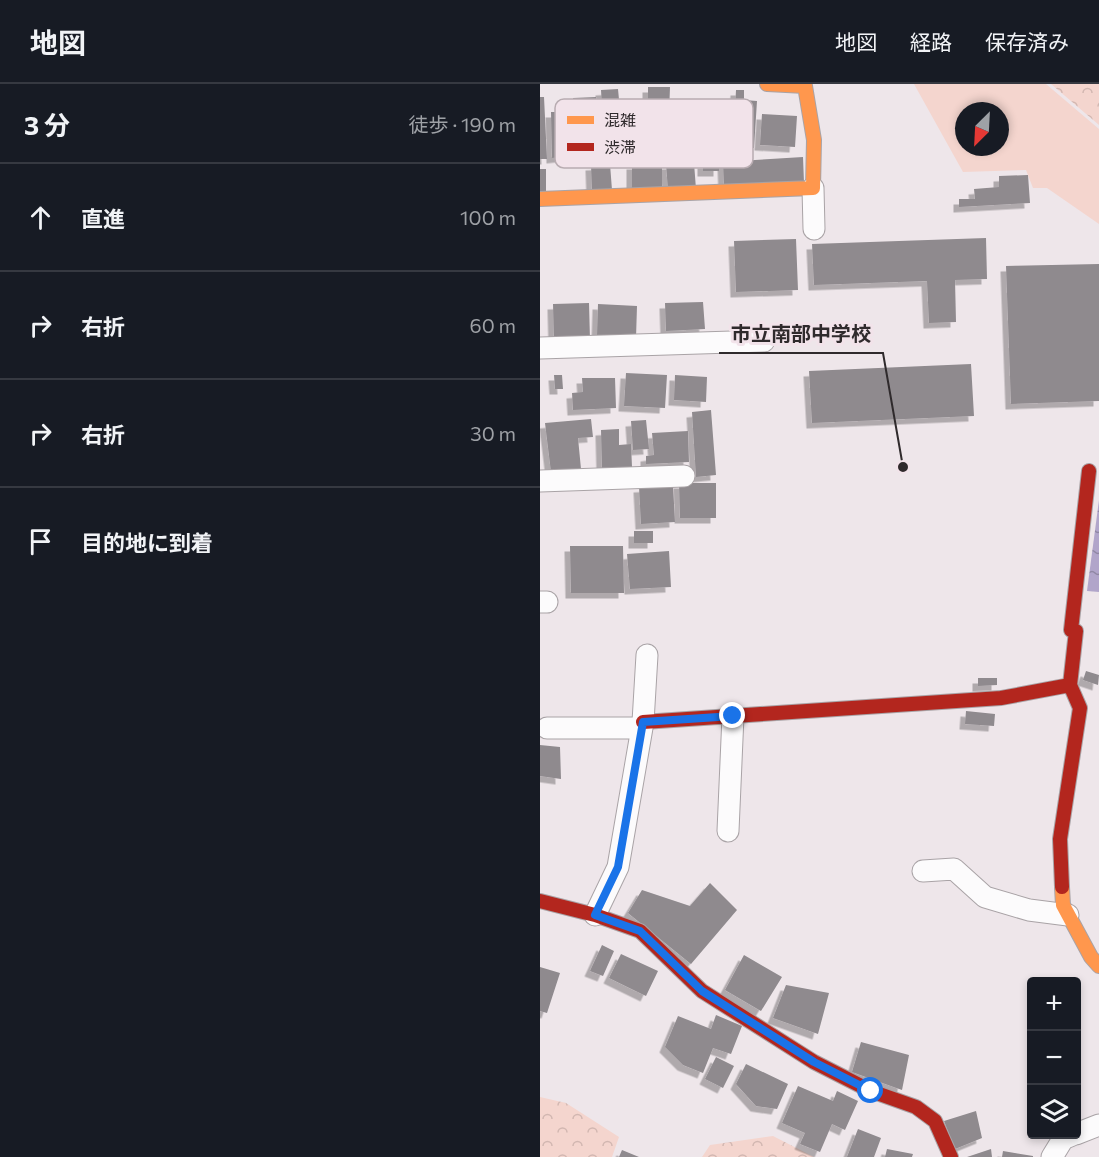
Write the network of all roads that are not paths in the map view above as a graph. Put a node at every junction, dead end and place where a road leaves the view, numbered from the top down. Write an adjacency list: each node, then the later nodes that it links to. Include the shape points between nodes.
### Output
1 (767, 84): 2 (street, via 805,86 814,140)
2 (813, 188): 3 (street); 4 (street)
3 (540, 199)
4 (813, 229)
5 (764, 340): 6 (street)
6 (540, 348)
7 (1089, 471): 11 (street, via 1071,630 1076,632)
8 (684, 476): 9 (street)
9 (540, 481)
10 (646, 656): 13 (street)
11 (1070, 685): 12 (street, via 1001,698); 19 (street, via 1080,708 1060,839 1063,905)
12 (733, 716): 13 (street); 15 (street)
13 (643, 725): 14 (street); 18 (street, via 618,867)
14 (548, 728)
15 (728, 831)
16 (923, 871): 19 (street, via 954,869 985,897 1029,910)
17 (540, 901): 18 (street)
18 (595, 915): 24 (street, via 640,931 702,991 814,1062 871,1091 916,1107 935,1121)
19 (1068, 915): 20 (street)
20 (1099, 966)
21 (1099, 1125): 22 (street)
22 (1081, 1132)
23 (1063, 1139): 25 (street)
24 (951, 1157)
25 (1052, 1157)

